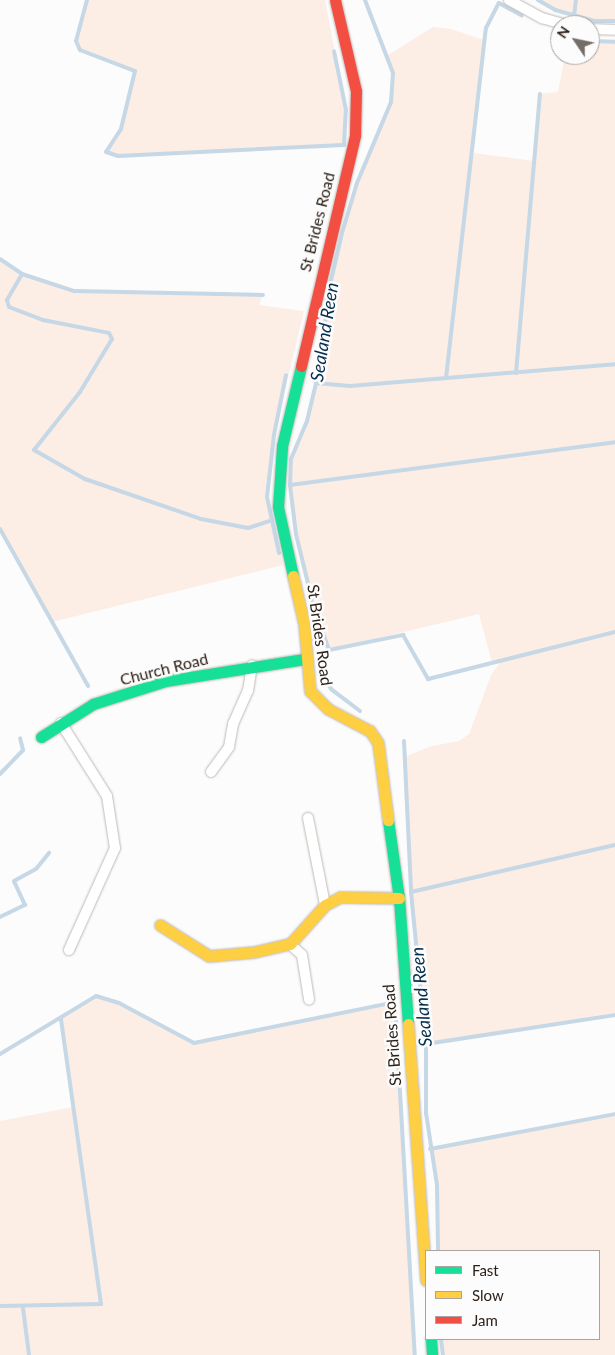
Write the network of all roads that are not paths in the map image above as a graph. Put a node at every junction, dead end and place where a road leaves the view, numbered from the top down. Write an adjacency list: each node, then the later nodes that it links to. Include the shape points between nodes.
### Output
1 (335, 0): 6 (main road, St Brides Road, via 356,91 355,135 303,348 278,476 278,507 304,624)
2 (509, 0): 3 (street)
3 (550, 20)
4 (600, 29): 5 (street)
5 (615, 30)
6 (304, 659): 7 (main road, Church Road); 12 (main road, St Brides Road, via 310,691 316,701 370,731 378,743)
7 (252, 665): 8 (main road, Church Road, via 165,682 93,704); 10 (street, via 248,691 233,724 229,747)
8 (61, 723): 9 (main road, Church Road); 16 (street, via 107,796 115,848)
9 (41, 737)
10 (211, 772)
11 (308, 818): 13 (street)
12 (399, 898): 13 (main road, via 340,897); 18 (main road, St Brides Road)
13 (324, 905): 15 (main road)
14 (160, 925): 15 (main road, via 209,956)
15 (290, 944): 17 (street, via 302,955)
16 (69, 950)
17 (309, 999)
18 (425, 1266)
19 (430, 1340): 20 (main road)
20 (432, 1355)

